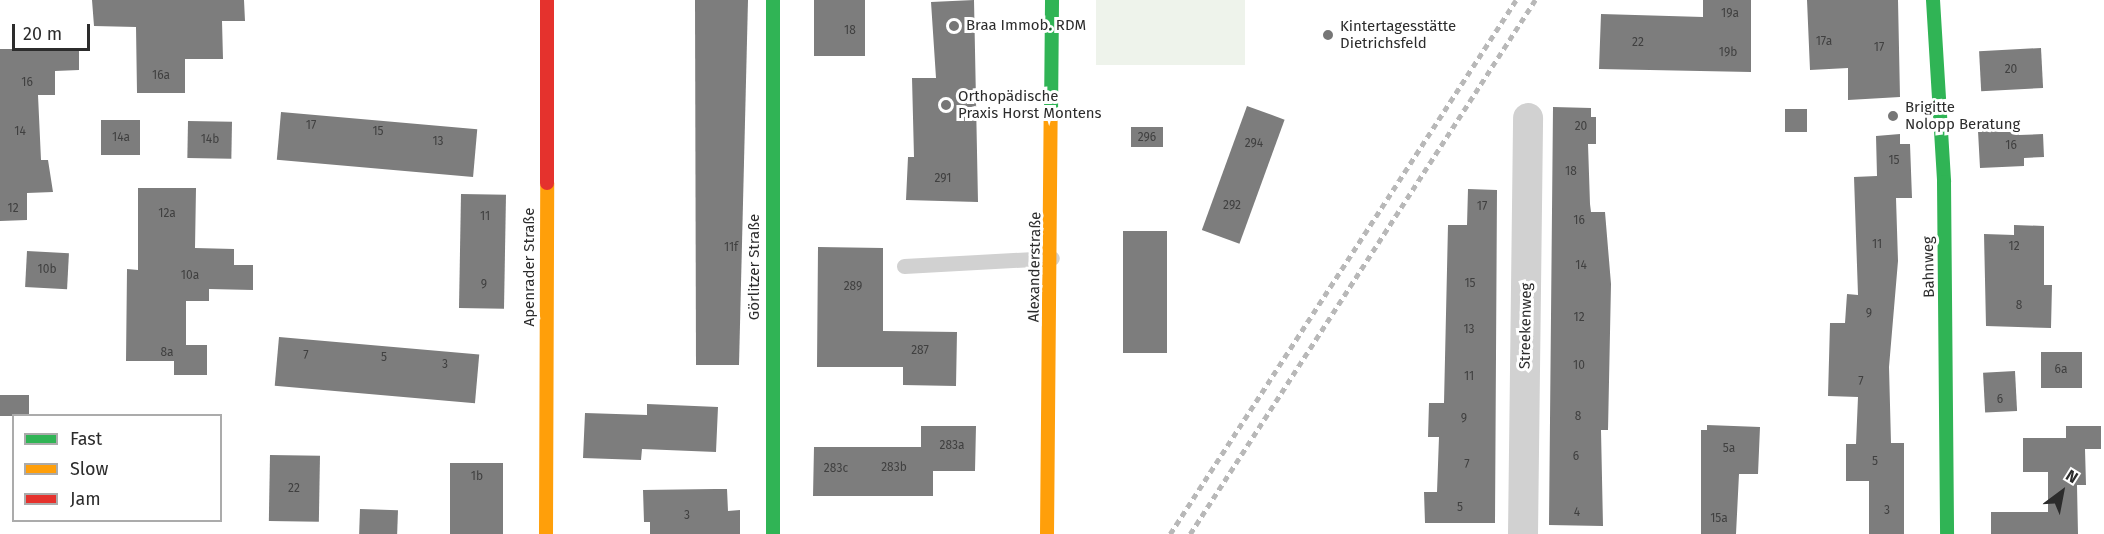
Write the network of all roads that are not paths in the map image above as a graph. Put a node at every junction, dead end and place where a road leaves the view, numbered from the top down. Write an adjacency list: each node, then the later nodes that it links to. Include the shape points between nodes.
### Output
1 (547, 0): 8 (street, Apenrader Straße)
2 (773, 0): 9 (street, Görlitzer Straße)
3 (1052, 0): 6 (street, Alexanderstraße)
4 (1933, 0): 12 (street, Bahnweg, via 1944,182)
5 (1528, 118): 11 (street, Streekenweg)
6 (1052, 258): 7 (lane); 10 (street, Alexanderstraße)
7 (904, 266)
8 (546, 534)
9 (773, 534)
10 (1047, 534)
11 (1523, 534)
12 (1947, 534)

